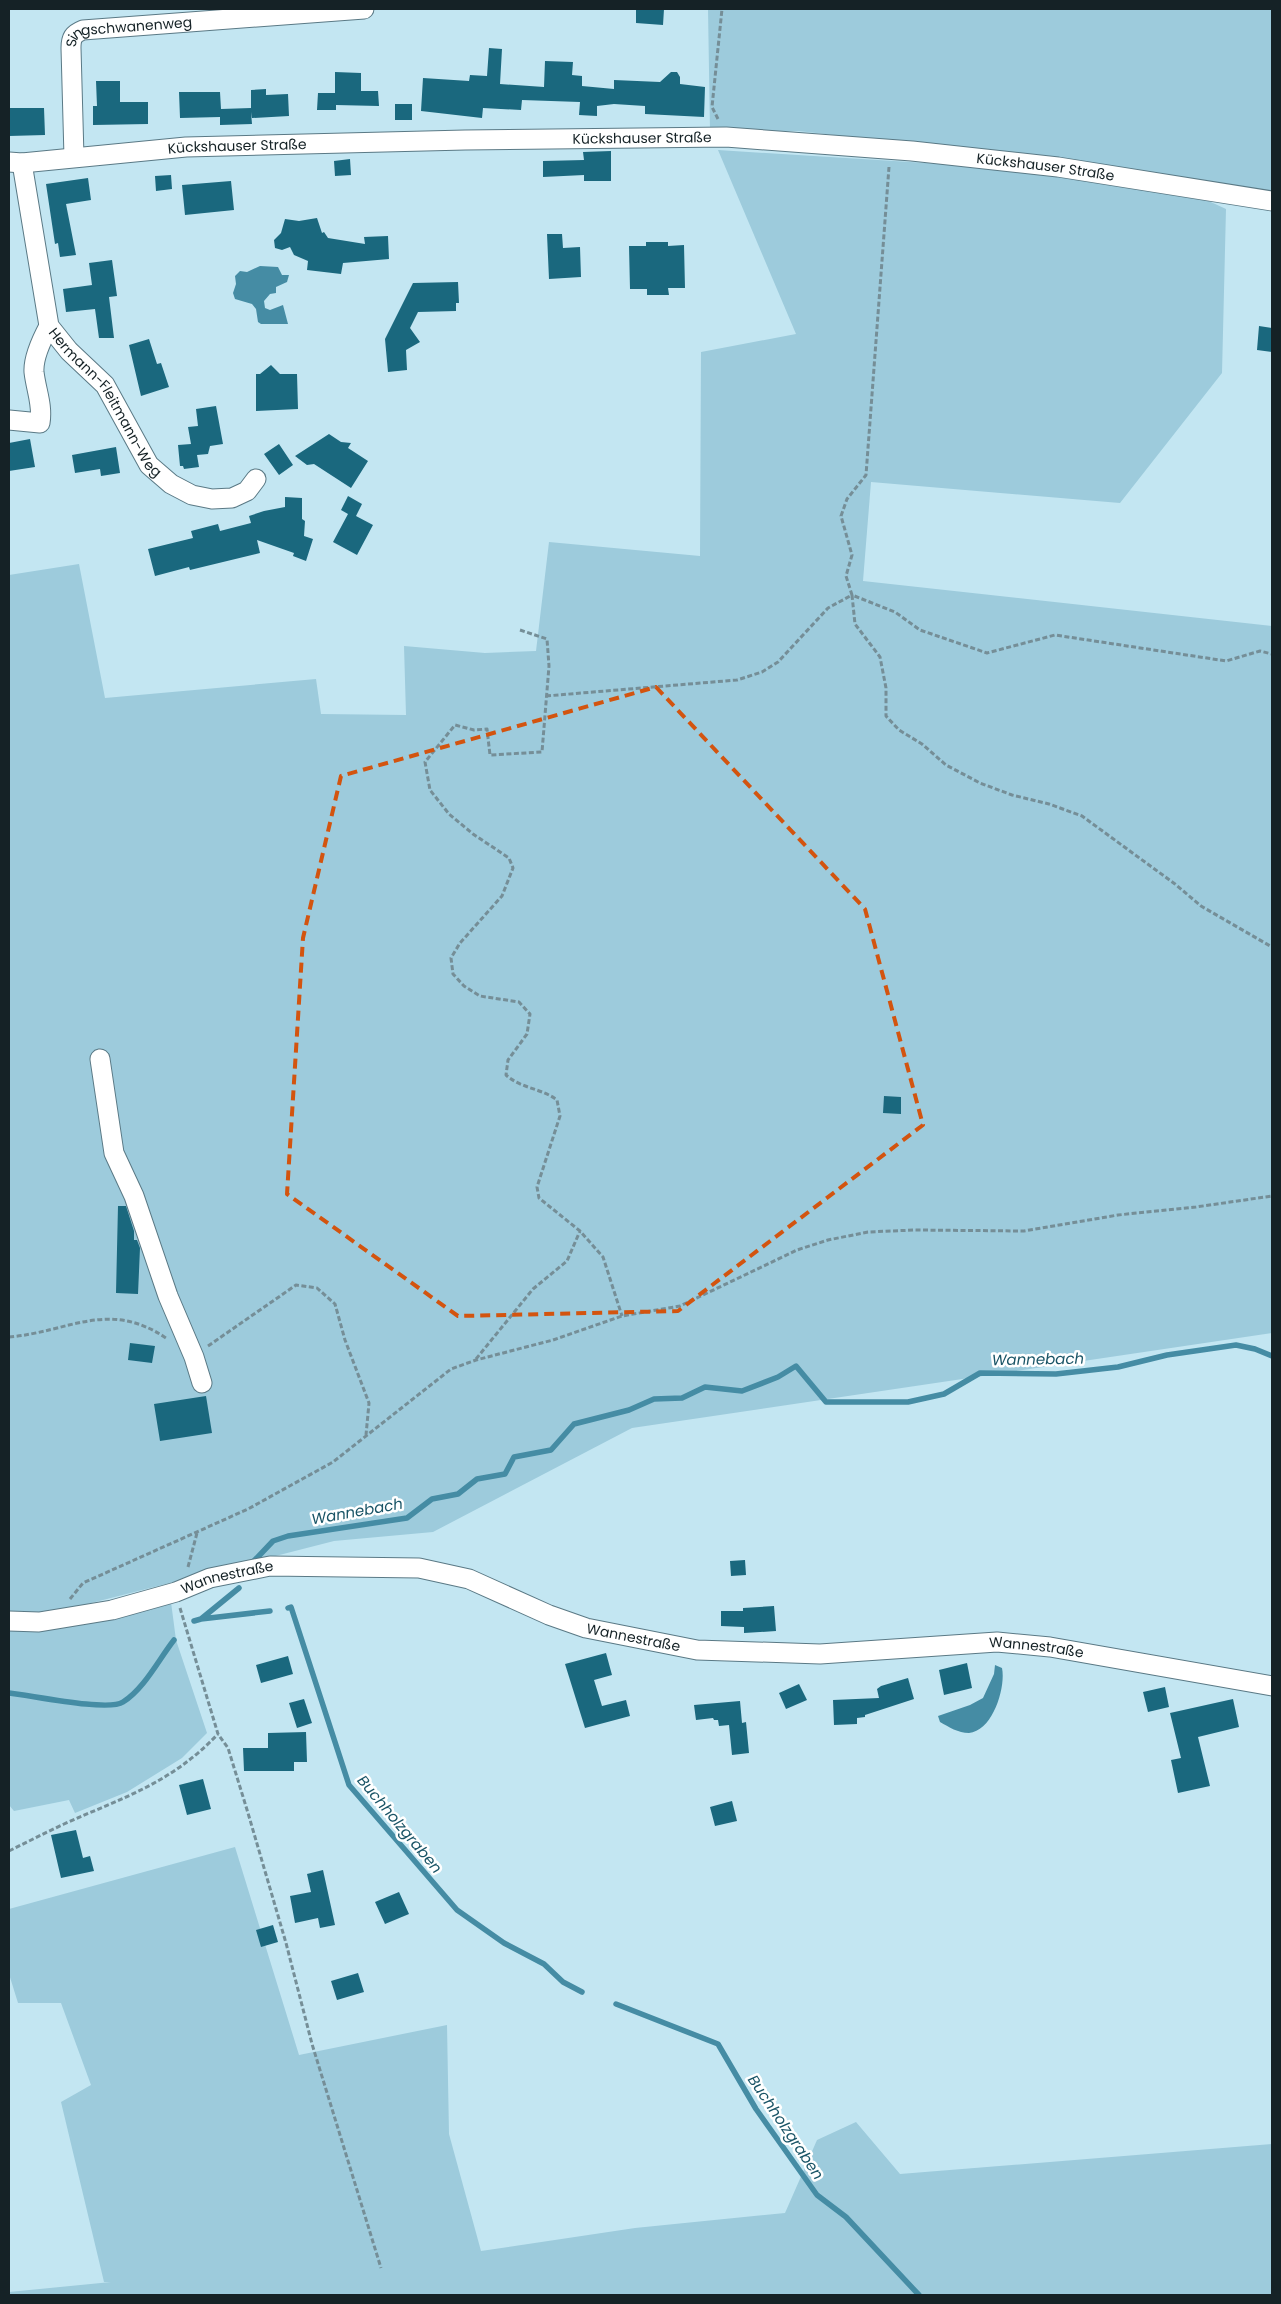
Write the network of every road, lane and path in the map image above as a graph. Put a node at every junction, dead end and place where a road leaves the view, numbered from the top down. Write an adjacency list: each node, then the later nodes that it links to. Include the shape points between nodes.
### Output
1 (364, 9): 5 (street, Singschwanenweg, via 83,30 75,34 71,39)
2 (722, 9): 3 (path, via 712,107)
3 (726, 137): 4 (street, Kückshauser Straße); 5 (street, Kückshauser Straße, via 206,146)
4 (890, 150): 7 (street, Kückshauser Straße, via 1058,167); 11 (path, via 866,475 846,499 842,516 852,555 846,576)
5 (74, 157): 6 (street, Kückshauser Straße)
6 (15, 162): 8 (street, Hermann-Fleitmann-Weg)
7 (1272, 201)
8 (49, 326): 9 (street, via 41,341 34,370 42,411 40,423); 10 (street, Hermann-Fleitmann-Weg, via 69,351 105,385 149,465 171,484 192,495 232,498 247,491)
9 (9, 420)
10 (256, 479)
11 (852, 595): 13 (path, via 895,612 920,630 987,653 1055,635 1226,661 1260,651); 14 (path, via 828,608 778,662 762,672 737,680); 15 (path, via 855,624 880,658 886,688 886,716 898,730 922,744 946,765 980,783 1082,816 1201,906)
12 (520, 630): 14 (path, via 547,639)
13 (1272, 654)
14 (546, 696): 18 (path, via 542,752 490,755 487,729 474,730 455,725 425,762 430,790 449,814 509,858 513,868 502,896 460,943 451,958 453,974 480,996 518,1002 530,1014 527,1034 508,1060 506,1075 516,1084 546,1091 557,1100 560,1116 538,1186 539,1198)
15 (1272, 947)
16 (100, 1059): 22 (street, via 114,1153 134,1196 168,1296)
17 (1272, 1196): 19 (path, via 1118,1215 1024,1231 868,1232 798,1250 680,1306)
18 (580, 1231): 19 (path, via 603,1257); 23 (path, via 567,1261 533,1289)
19 (622, 1316): 23 (path, via 553,1340)
20 (9, 1337): 21 (path, via 105,1318 129,1320)
21 (170, 1340)
22 (194, 1357): 24 (street); 25 (path, via 296,1285 317,1288 335,1304 368,1403)
23 (476, 1360): 25 (path, via 451,1369)
24 (202, 1383)
25 (366, 1436): 26 (path, via 333,1462)
26 (197, 1532): 27 (path, via 192,1558); 28 (path, via 83,1583 66,1604)
27 (176, 1592): 28 (street, Wannestraße); 30 (street, Wannestraße, via 210,1578 270,1566 419,1568 469,1579 586,1628 697,1650 820,1654 997,1642 1050,1647); 31 (path)
28 (64, 1619): 29 (street, Wannestraße)
29 (9, 1621)
30 (1272, 1686)
31 (218, 1734): 32 (path, via 197,1756 141,1792); 33 (path, via 228,1748 248,1813 312,2044)
32 (9, 1851)
33 (381, 2268)

